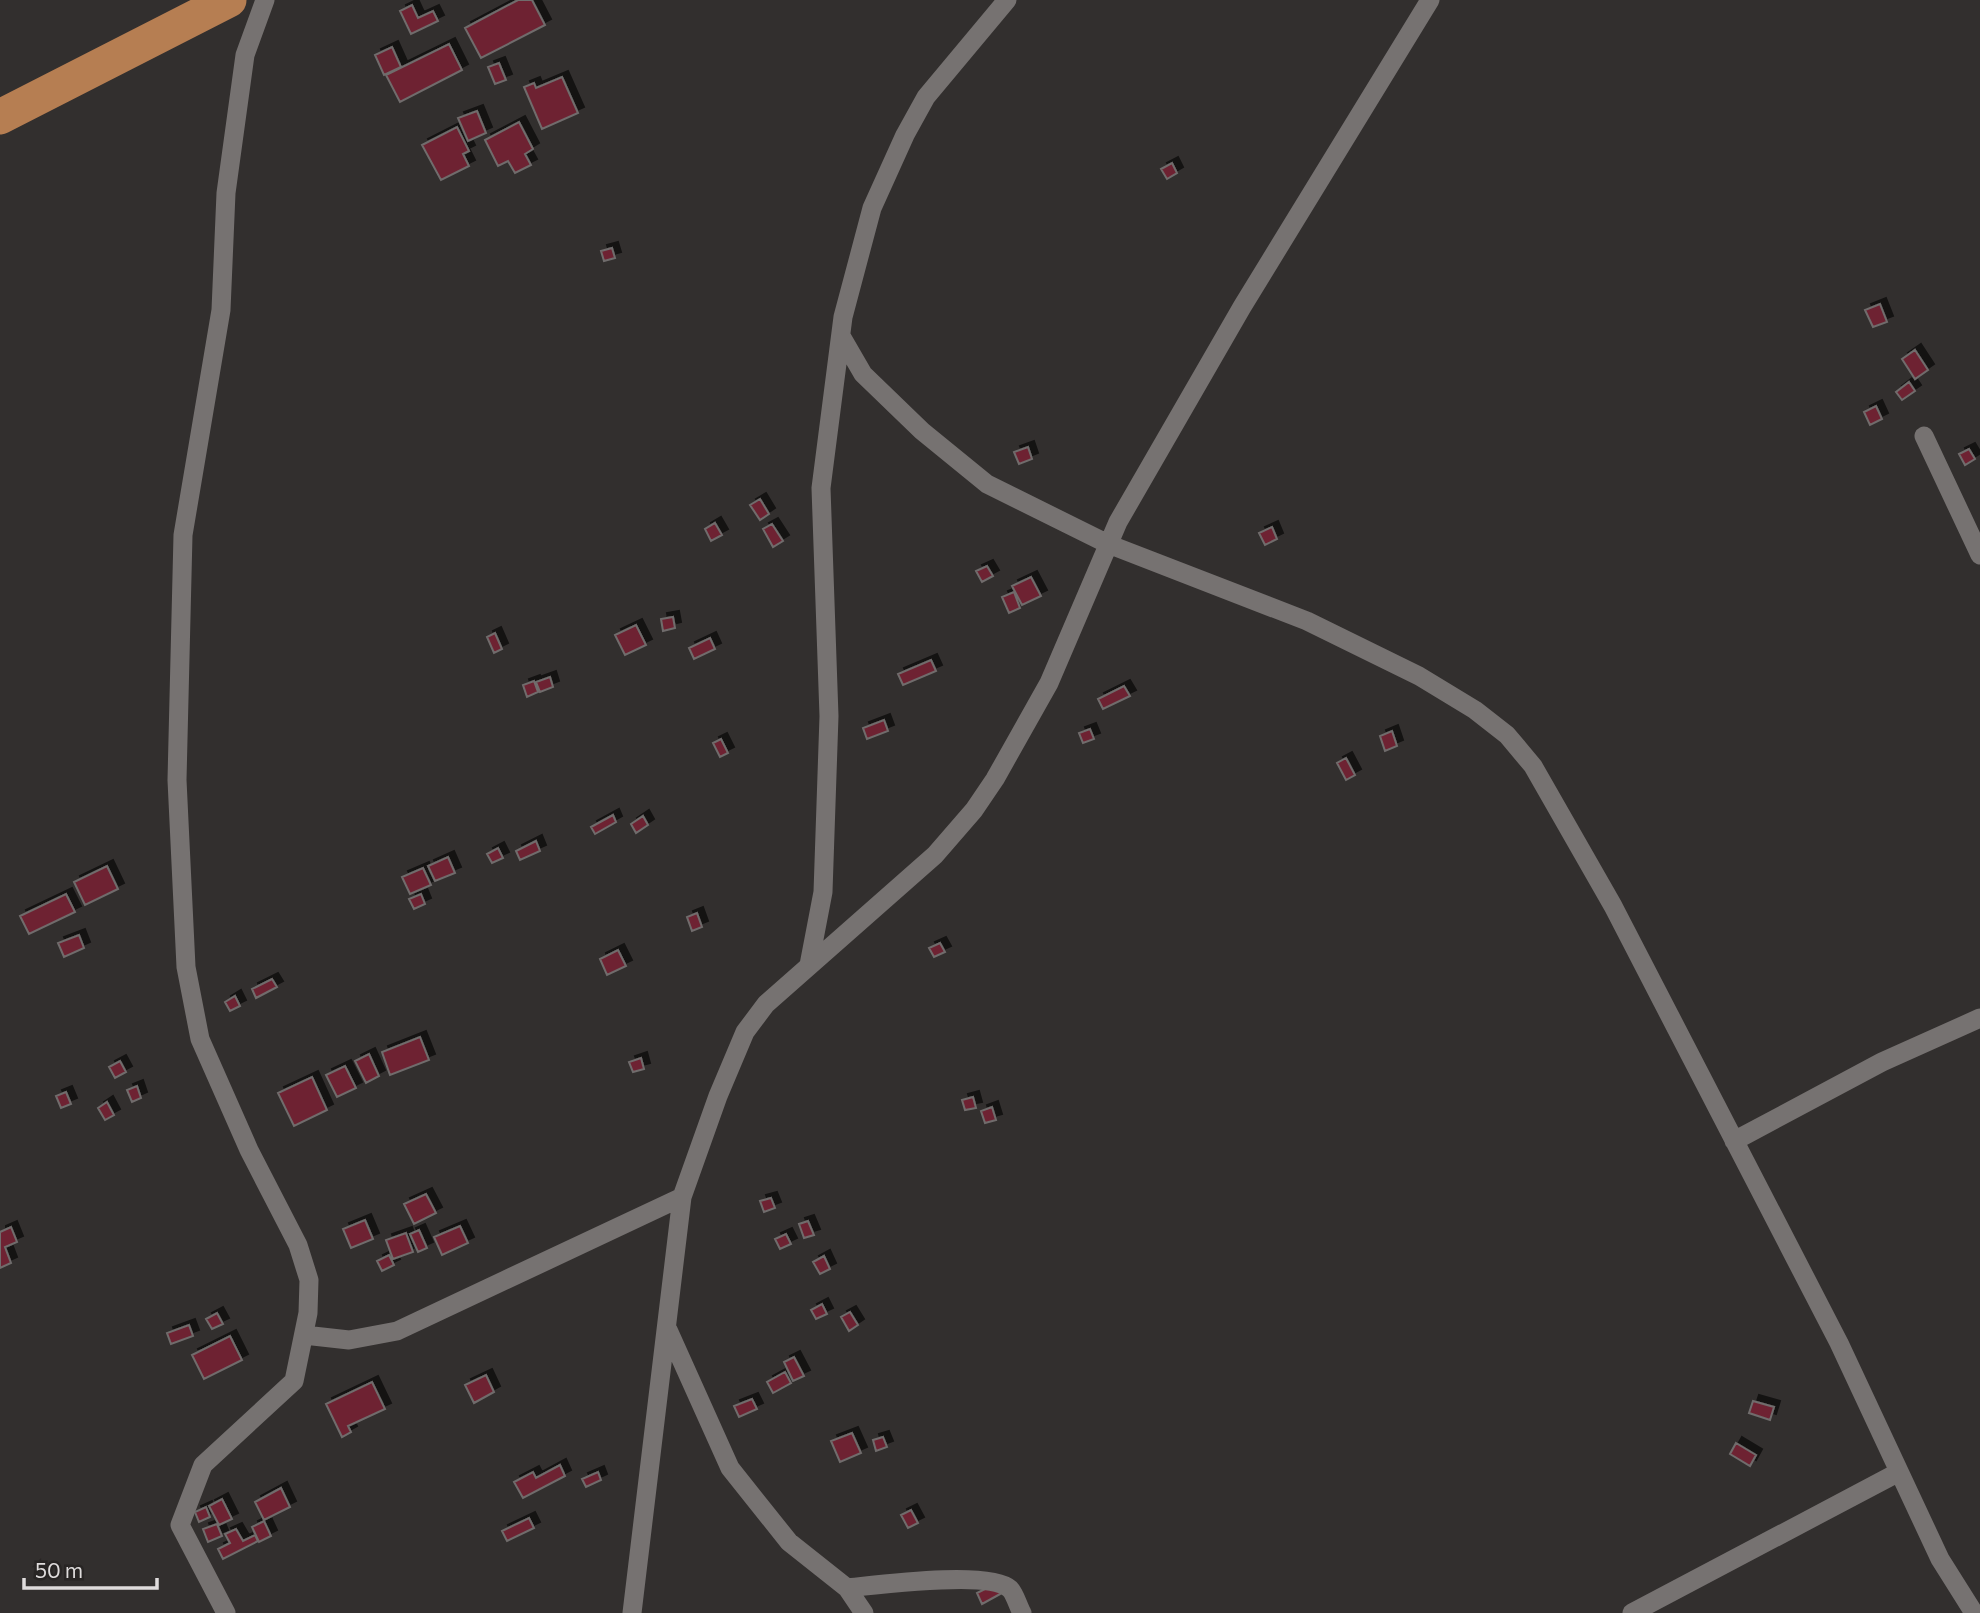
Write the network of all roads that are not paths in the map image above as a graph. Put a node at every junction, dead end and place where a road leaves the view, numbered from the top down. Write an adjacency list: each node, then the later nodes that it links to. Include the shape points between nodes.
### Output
1 (179, 0): 6 (highway)
2 (229, 0): 7 (highway)
3 (265, 0): 17 (street, via 246,55 226,193 221,310 183,535 177,780 186,967 200,1039 298,1245 309,1280)
4 (1007, 0): 8 (street, via 926,97 905,135 872,208)
5 (1430, 0): 10 (street, via 1242,307)
6 (0, 92)
7 (0, 117)
8 (841, 335): 10 (street, via 863,374 987,484); 12 (street, via 821,488 829,716 823,892)
9 (1924, 436): 11 (street)
10 (1108, 544): 12 (street, via 1049,683 974,810 935,855); 14 (street, via 1307,621 1419,676 1507,735 1533,766 1613,906)
11 (1980, 555)
12 (810, 965): 15 (street, via 766,1004 745,1032)
13 (1980, 1018): 14 (street, via 1882,1062)
14 (1734, 1142): 18 (street, via 1839,1343)
15 (682, 1197): 16 (street); 17 (street, via 397,1331 349,1340)
16 (667, 1329): 19 (street, via 730,1468 789,1542); 21 (street)
17 (304, 1335): 20 (street, via 294,1381 203,1465 180,1525)
18 (1899, 1472): 24 (street); 25 (street, via 1940,1559)
19 (847, 1588): 22 (street); 23 (street, via 992,1580 1010,1589)
20 (226, 1613)
21 (632, 1613)
22 (864, 1613)
23 (1022, 1613)
24 (1632, 1613)
25 (1973, 1613)

